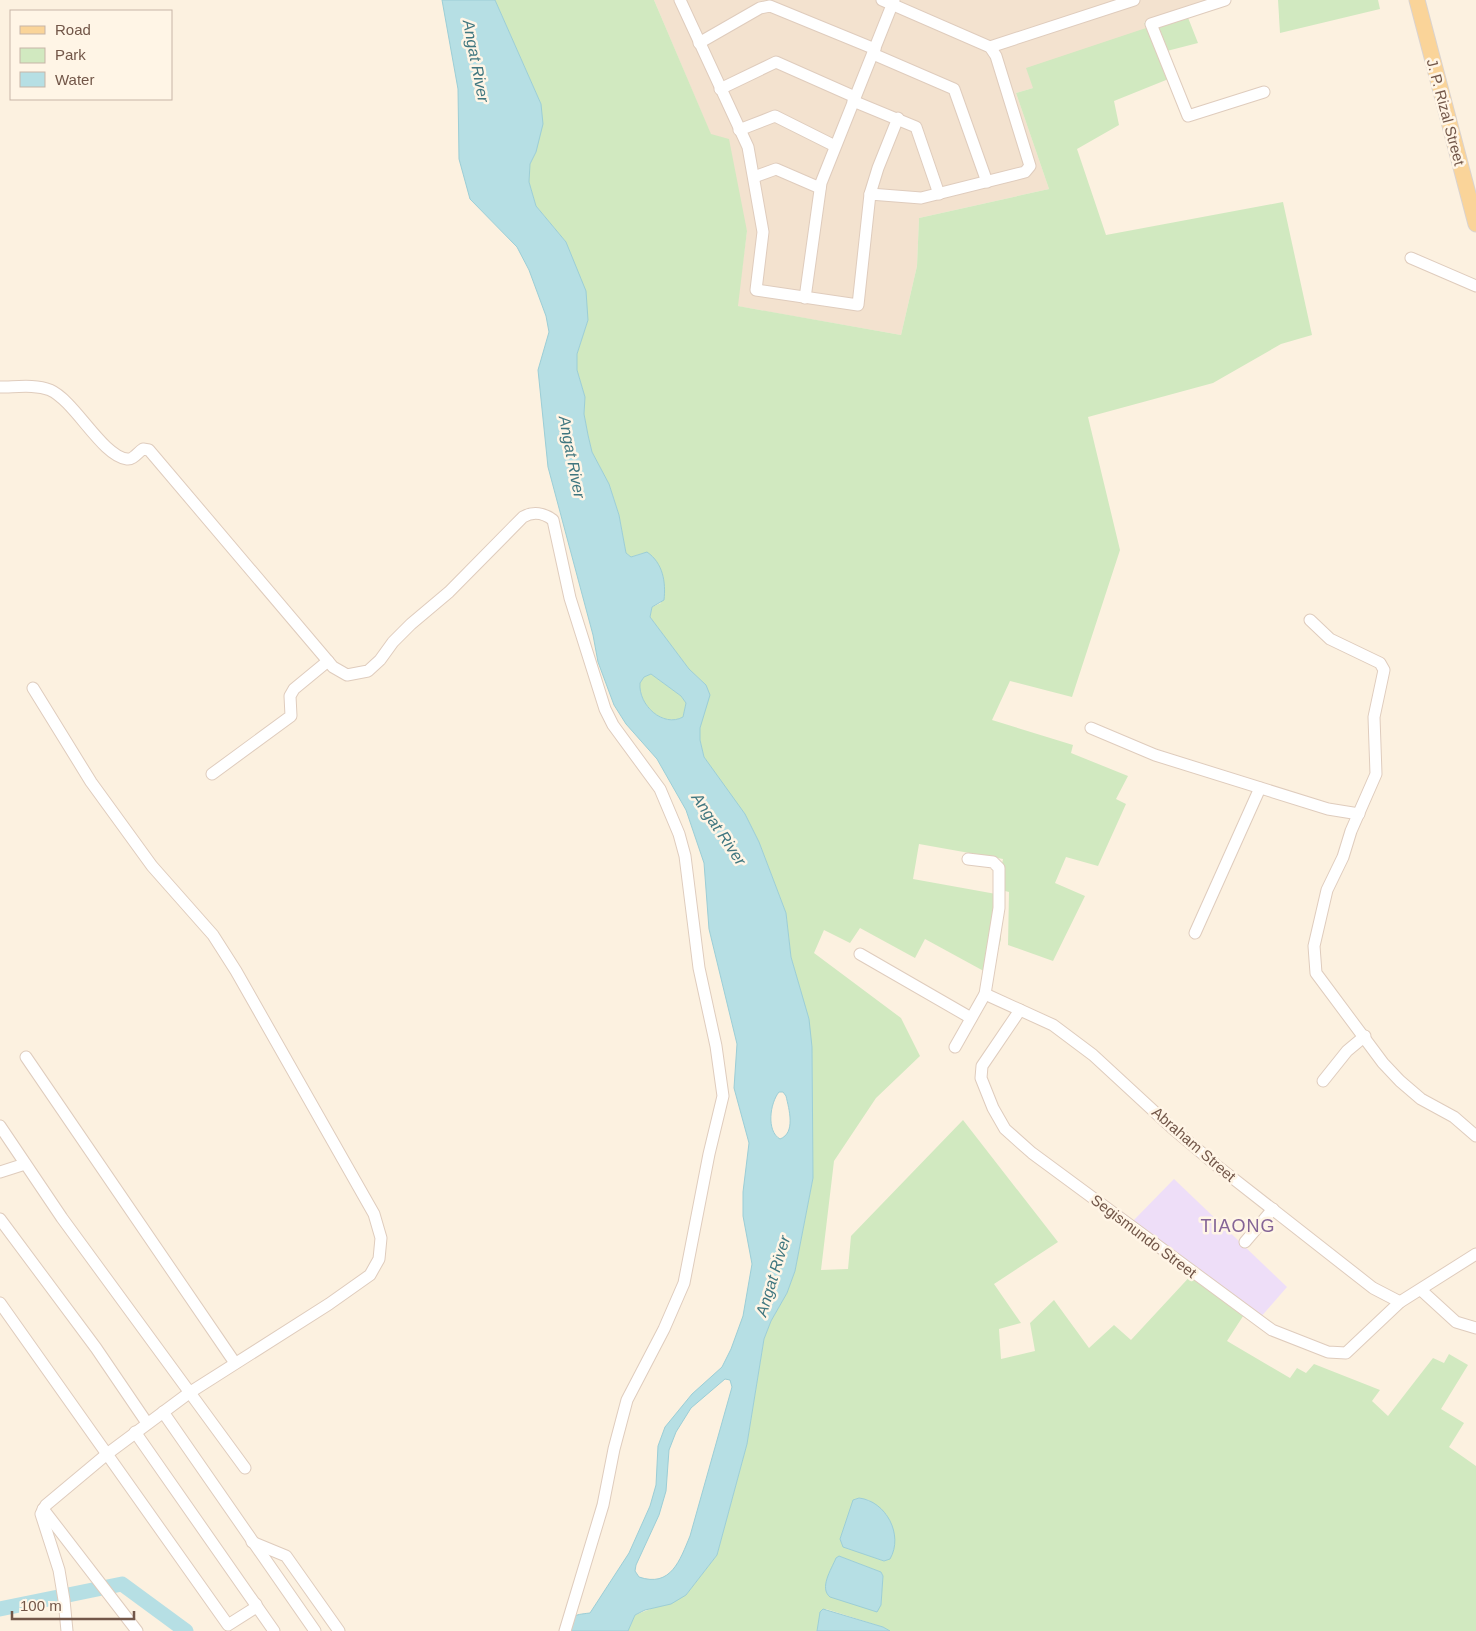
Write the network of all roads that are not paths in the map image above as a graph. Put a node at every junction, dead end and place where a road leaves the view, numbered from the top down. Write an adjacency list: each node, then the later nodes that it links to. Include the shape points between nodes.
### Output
1 (680, 0): 6 (street)
2 (1134, 0): 7 (street)
3 (1224, 0): 10 (street, via 1151,24 1188,116)
4 (1417, 0): 20 (main road, J. P. Rizal Street)
5 (890, 1): 7 (street); 8 (street)
6 (699, 43): 8 (street, via 760,8 770,6); 9 (street)
7 (990, 47): 16 (street, via 996,56 1030,166 1025,172)
8 (874, 52): 11 (street); 16 (street, via 954,89)
9 (720, 89): 11 (street, via 776,62); 13 (street)
10 (1264, 92)
11 (854, 99): 12 (street); 14 (street)
12 (898, 118): 18 (street); 19 (street, via 916,127)
13 (739, 130): 14 (street, via 775,116); 15 (street, via 748,147)
14 (835, 146): 17 (street)
15 (754, 177): 17 (street, via 776,170); 23 (street, via 763,232 756,290)
16 (987, 182): 19 (street)
17 (820, 188): 23 (street)
18 (870, 194): 19 (street, via 921,198); 23 (street, via 858,305)
19 (939, 194)
20 (1476, 224)
21 (1411, 258): 22 (street)
22 (1476, 286)
23 (805, 298)
24 (0, 387): 26 (street, via 35,387 50,391 68,405 108,448 126,459 143,449 149,450)
25 (1310, 620): 31 (street, via 1330,639 1380,663 1384,670 1374,717 1376,774)
26 (328, 661): 29 (street, via 294,690 290,696 291,716); 70 (street, via 347,675 368,671 411,624 449,592 524,517 545,514 553,520 570,598 605,709 665,799 685,856 700,968 723,1096 684,1283 627,1400 603,1505)
27 (33, 688): 54 (street, via 91,782 135,843 218,942 374,1214 381,1238 379,1259 370,1275)
28 (1092, 728): 30 (street, via 1154,755)
29 (212, 774)
30 (1260, 788): 31 (street, via 1328,809); 33 (street)
31 (1359, 814): 38 (street, via 1327,890 1314,946 1316,973)
32 (968, 859): 35 (street, via 993,862 999,868 999,908)
33 (1195, 933)
34 (860, 954): 37 (street)
35 (985, 994): 36 (street, Abraham Street); 37 (street)
36 (1020, 1010): 46 (street, Abraham Street, via 1053,1025 1093,1054 1171,1128); 51 (street, Segismundo Street, via 982,1066 980,1078 1005,1129 1032,1153 1272,1330 1306,1345 1346,1354)
37 (971, 1018): 39 (street)
38 (1365, 1036): 41 (street, via 1347,1051); 43 (street, via 1400,1081)
39 (955, 1047)
40 (26, 1057): 54 (street)
41 (1323, 1082)
42 (0, 1126): 44 (street)
43 (1476, 1136)
44 (25, 1164): 45 (street); 55 (street)
45 (0, 1172)
46 (1273, 1209): 48 (street); 51 (street, Abraham Street, via 1373,1288)
47 (0, 1219): 57 (street, via 96,1348)
48 (1245, 1242)
49 (1476, 1254): 50 (street)
50 (1421, 1290): 51 (street); 53 (street, via 1456,1322)
51 (1400, 1302)
52 (0, 1303): 59 (street)
53 (1476, 1328)
54 (235, 1363): 55 (street)
55 (189, 1393): 56 (street); 60 (street)
56 (163, 1412): 57 (street); 62 (street)
57 (147, 1424): 58 (street)
58 (135, 1432): 59 (street); 63 (street)
59 (107, 1454): 61 (street); 64 (street)
60 (246, 1468)
61 (43, 1509): 65 (street, via 41,1514 64,1597); 66 (street)
62 (252, 1542): 68 (street); 69 (street, via 286,1556)
63 (256, 1604): 64 (street); 67 (street)
64 (232, 1628)
65 (67, 1631)
66 (137, 1631)
67 (274, 1631)
68 (315, 1631)
69 (339, 1631)
70 (565, 1631)

